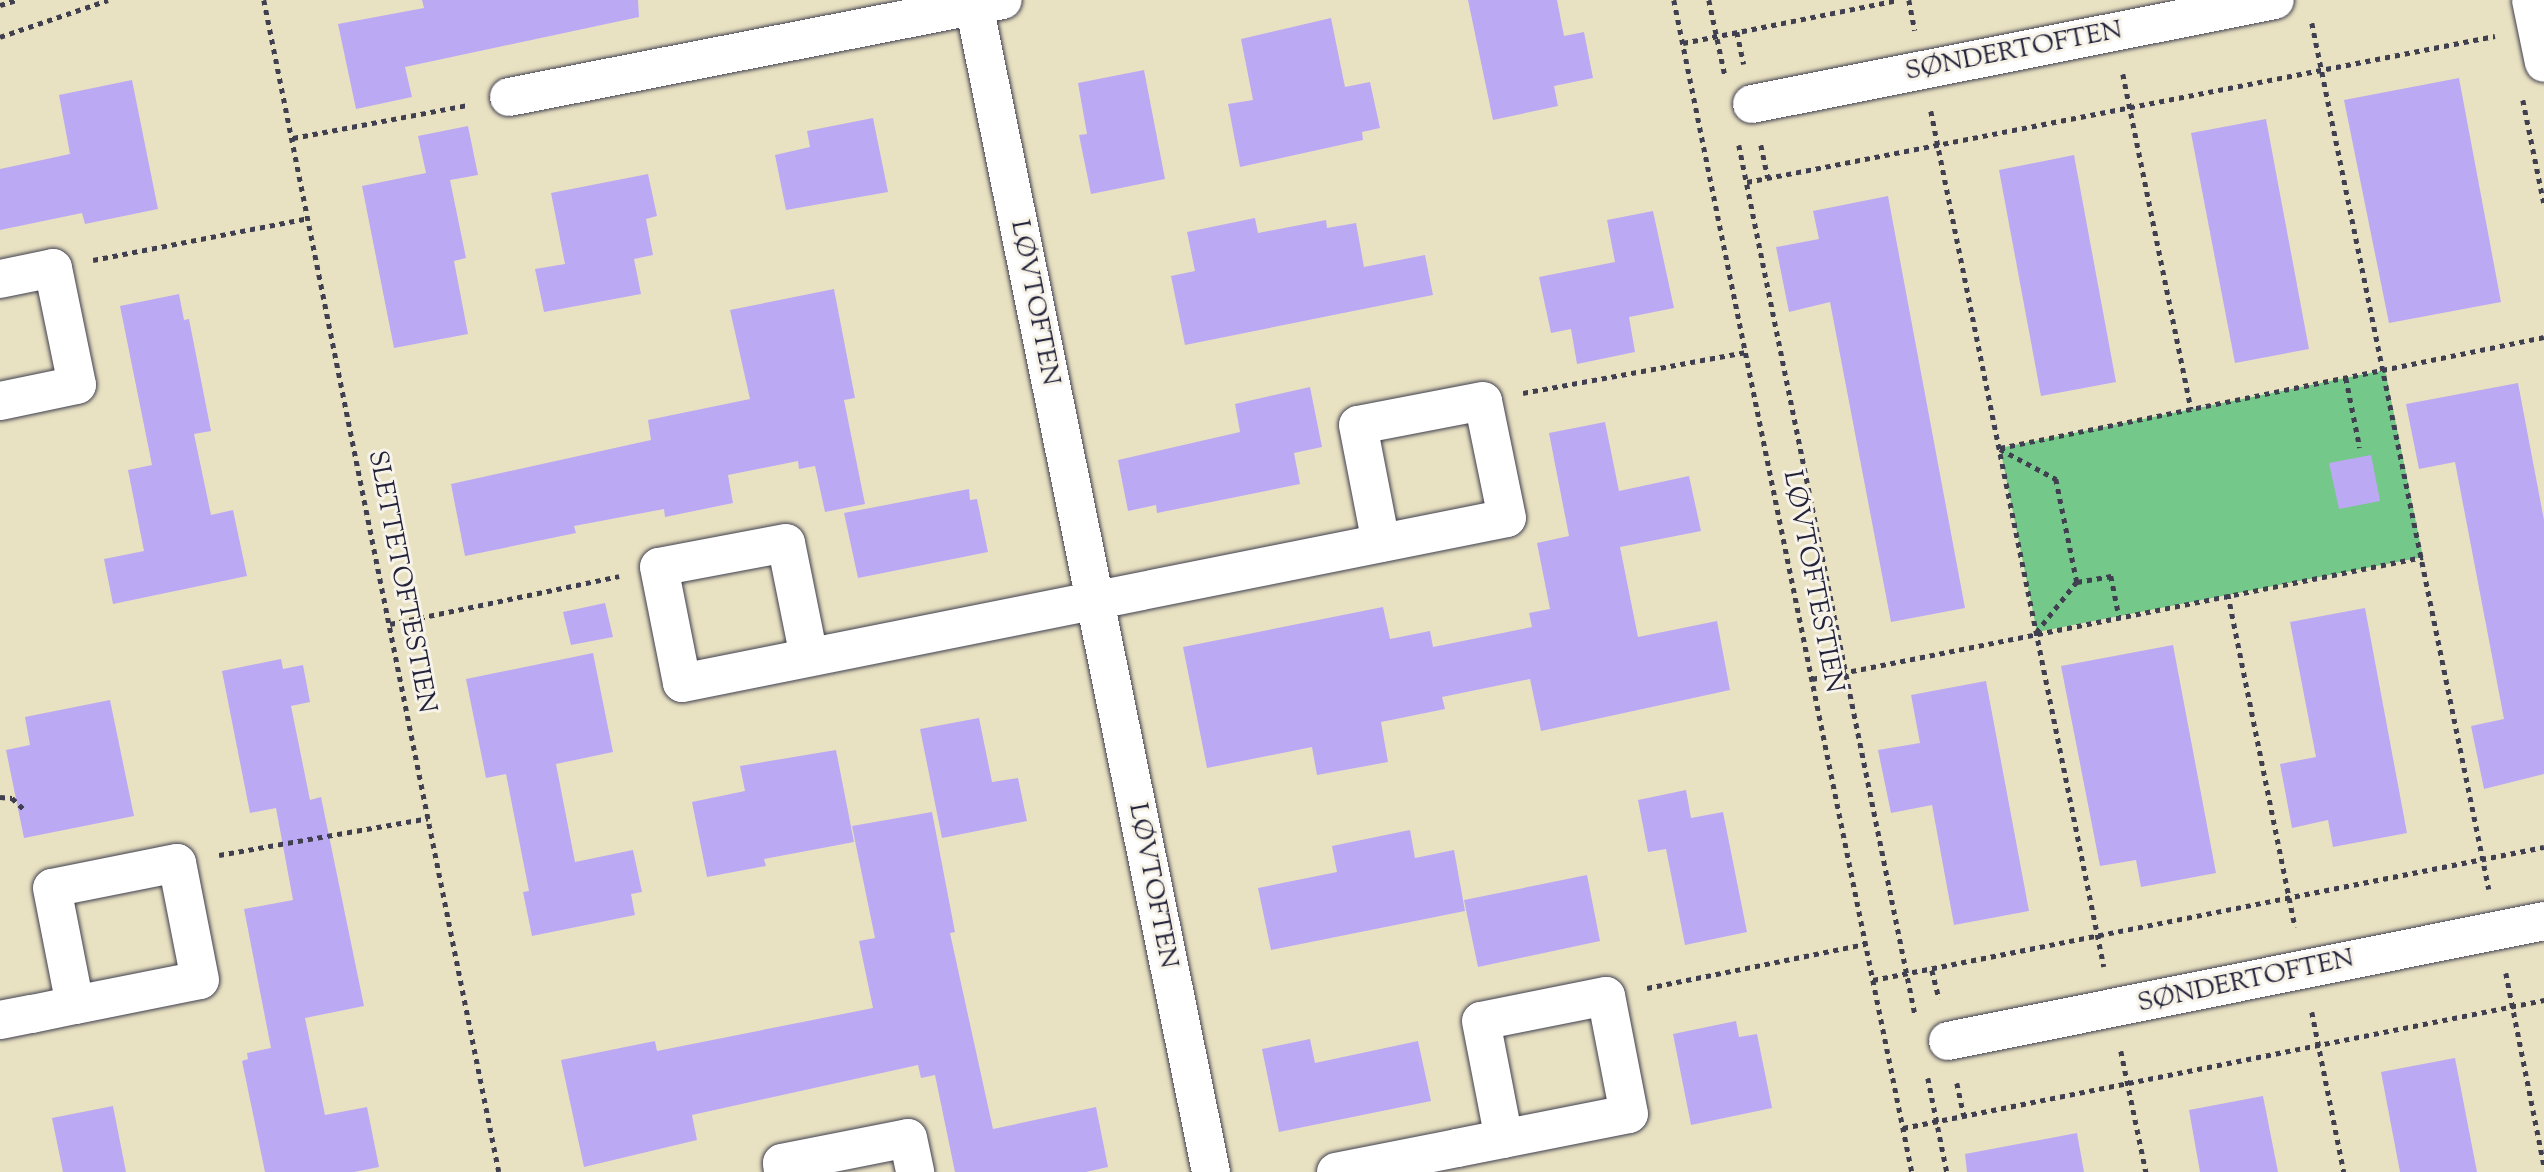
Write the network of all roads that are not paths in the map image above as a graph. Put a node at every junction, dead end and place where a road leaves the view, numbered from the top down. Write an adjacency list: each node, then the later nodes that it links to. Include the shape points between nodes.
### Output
1 (2531, 0): 4 (street)
2 (983, 2): 5 (street, LØVTOFTEN); 10 (street, LØVTOFTEN)
3 (2292, 6): 6 (street, SØNDERTOFTEN)
4 (2544, 63)
5 (509, 97)
6 (1740, 97)
7 (0, 279): 8 (street, via 53,268 77,385)
8 (0, 401)
9 (1381, 543): 9 (street, via 1358,425 1483,401 1507,518); 10 (street)
10 (1094, 601): 11 (street); 19 (street, LØVTOFTEN)
11 (809, 657): 11 (street, via 682,682 659,567 786,543)
12 (2544, 921): 15 (street, SØNDERTOFTEN)
13 (75, 1005): 13 (street, via 52,888 177,863 200,980); 14 (street)
14 (0, 1020)
15 (1931, 1046)
16 (1504, 1139): 16 (street, via 1480,1021 1606,996 1629,1114); 20 (street)
17 (783, 1172): 18 (street, via 782,1163 908,1138)
18 (915, 1172)
19 (1210, 1172)
20 (1336, 1172)

